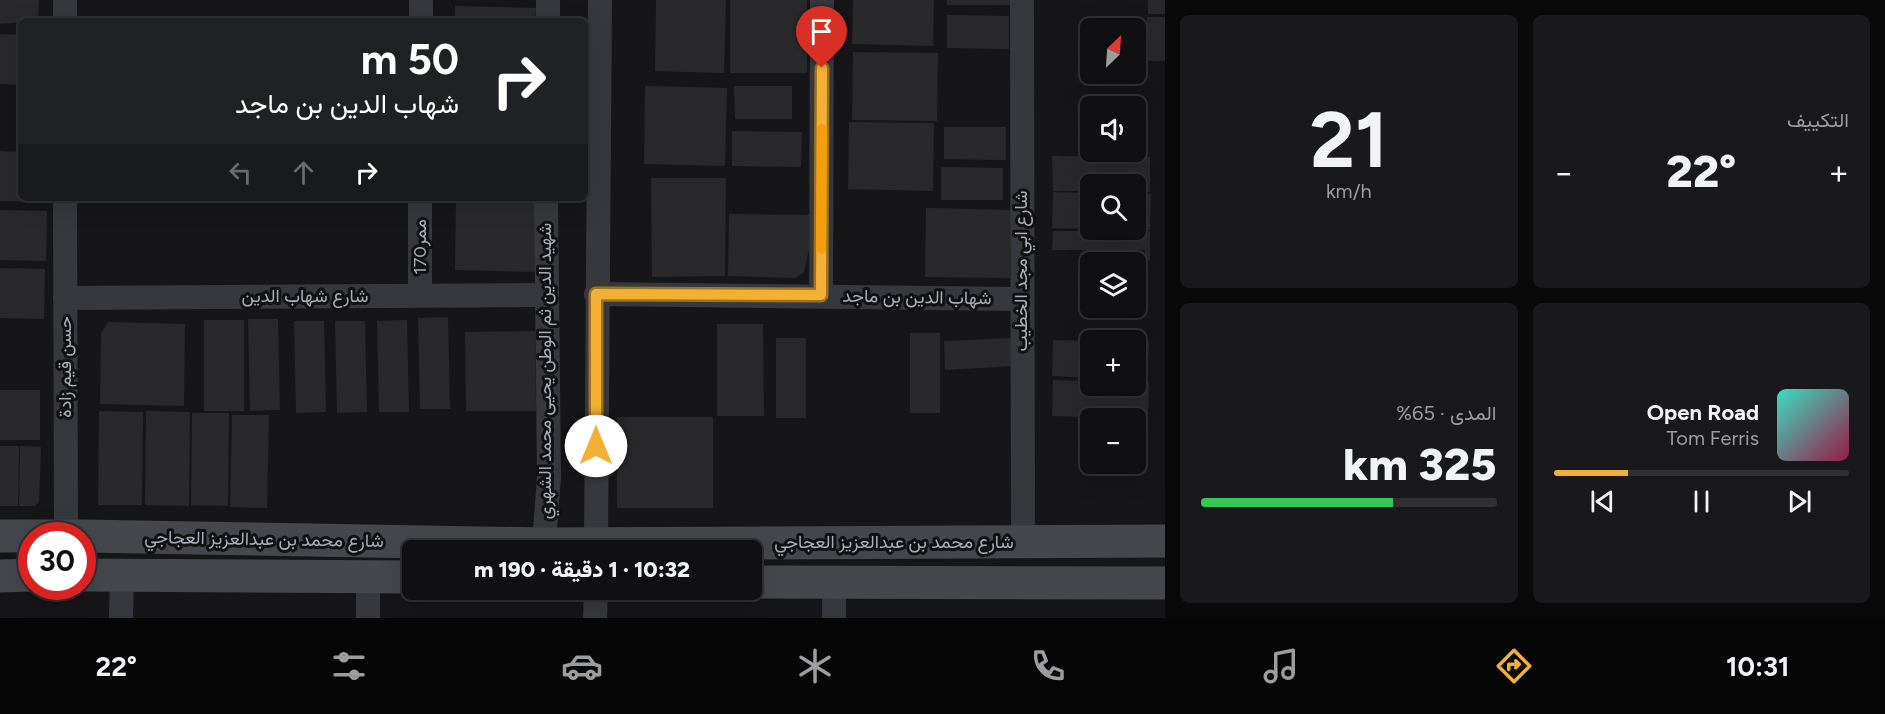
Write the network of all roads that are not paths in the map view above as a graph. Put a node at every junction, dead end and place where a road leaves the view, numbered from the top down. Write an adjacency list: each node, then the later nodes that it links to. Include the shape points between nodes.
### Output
1 (65, 0): 7 (street)
2 (421, 0): 8 (street)
3 (548, 0): 9 (street)
4 (600, 0): 13 (street)
5 (822, 0): 15 (street)
6 (1022, 0): 18 (street, شارع ابي مجد الخطيب)
7 (65, 18)
8 (421, 18)
9 (548, 18)
10 (65, 201): 17 (street, حسن قيم زادة)
11 (420, 201): 16 (street, ممر170)
12 (546, 201): 14 (street, شهيد الدين ثم الوطن يحيى محمد الشهري)
13 (596, 294): 15 (street, شهاب الدين بن ماجد); 24 (street)
14 (545, 295): 16 (street, شارع شهاب الدين); 23 (street, شهيد الدين ثم الوطن يحيى محمد الشهري, via 549,477)
15 (821, 295): 18 (street, شهاب الدين بن ماجد)
16 (420, 296): 17 (street, شارع شهاب الدين)
17 (65, 298): 19 (street, حسن قيم زادة)
18 (1021, 299): 25 (street, شارع ابي مجد الخطيب)
19 (66, 522)
20 (0, 536): 21 (street)
21 (18, 536)
22 (96, 536): 27 (street, شارع محمد بن عبدالعزيز العجاجي)
23 (544, 540)
24 (596, 540)
25 (1023, 541): 26 (street, شارع محمد بن عبدالعزيز العجاجي); 28 (street, شارع محمد بن عبدالعزيز العجاجي)
26 (1165, 541)
27 (402, 542)
28 (762, 543)
29 (18, 575): 32 (street)
30 (96, 575): 31 (street, شارع محمد بن عبدالعزيز العجاجي)
31 (122, 575): 33 (street, شارع محمد بن عبدالعزيز العجاجي); 39 (street)
32 (0, 576)
33 (368, 576): 34 (street, شارع محمد بن عبدالعزيز العجاجي); 40 (street)
34 (402, 577)
35 (762, 582): 36 (street)
36 (834, 583): 37 (street); 42 (street)
37 (1165, 583)
38 (596, 600): 41 (street)
39 (121, 618)
40 (368, 618)
41 (596, 618)
42 (834, 618)

